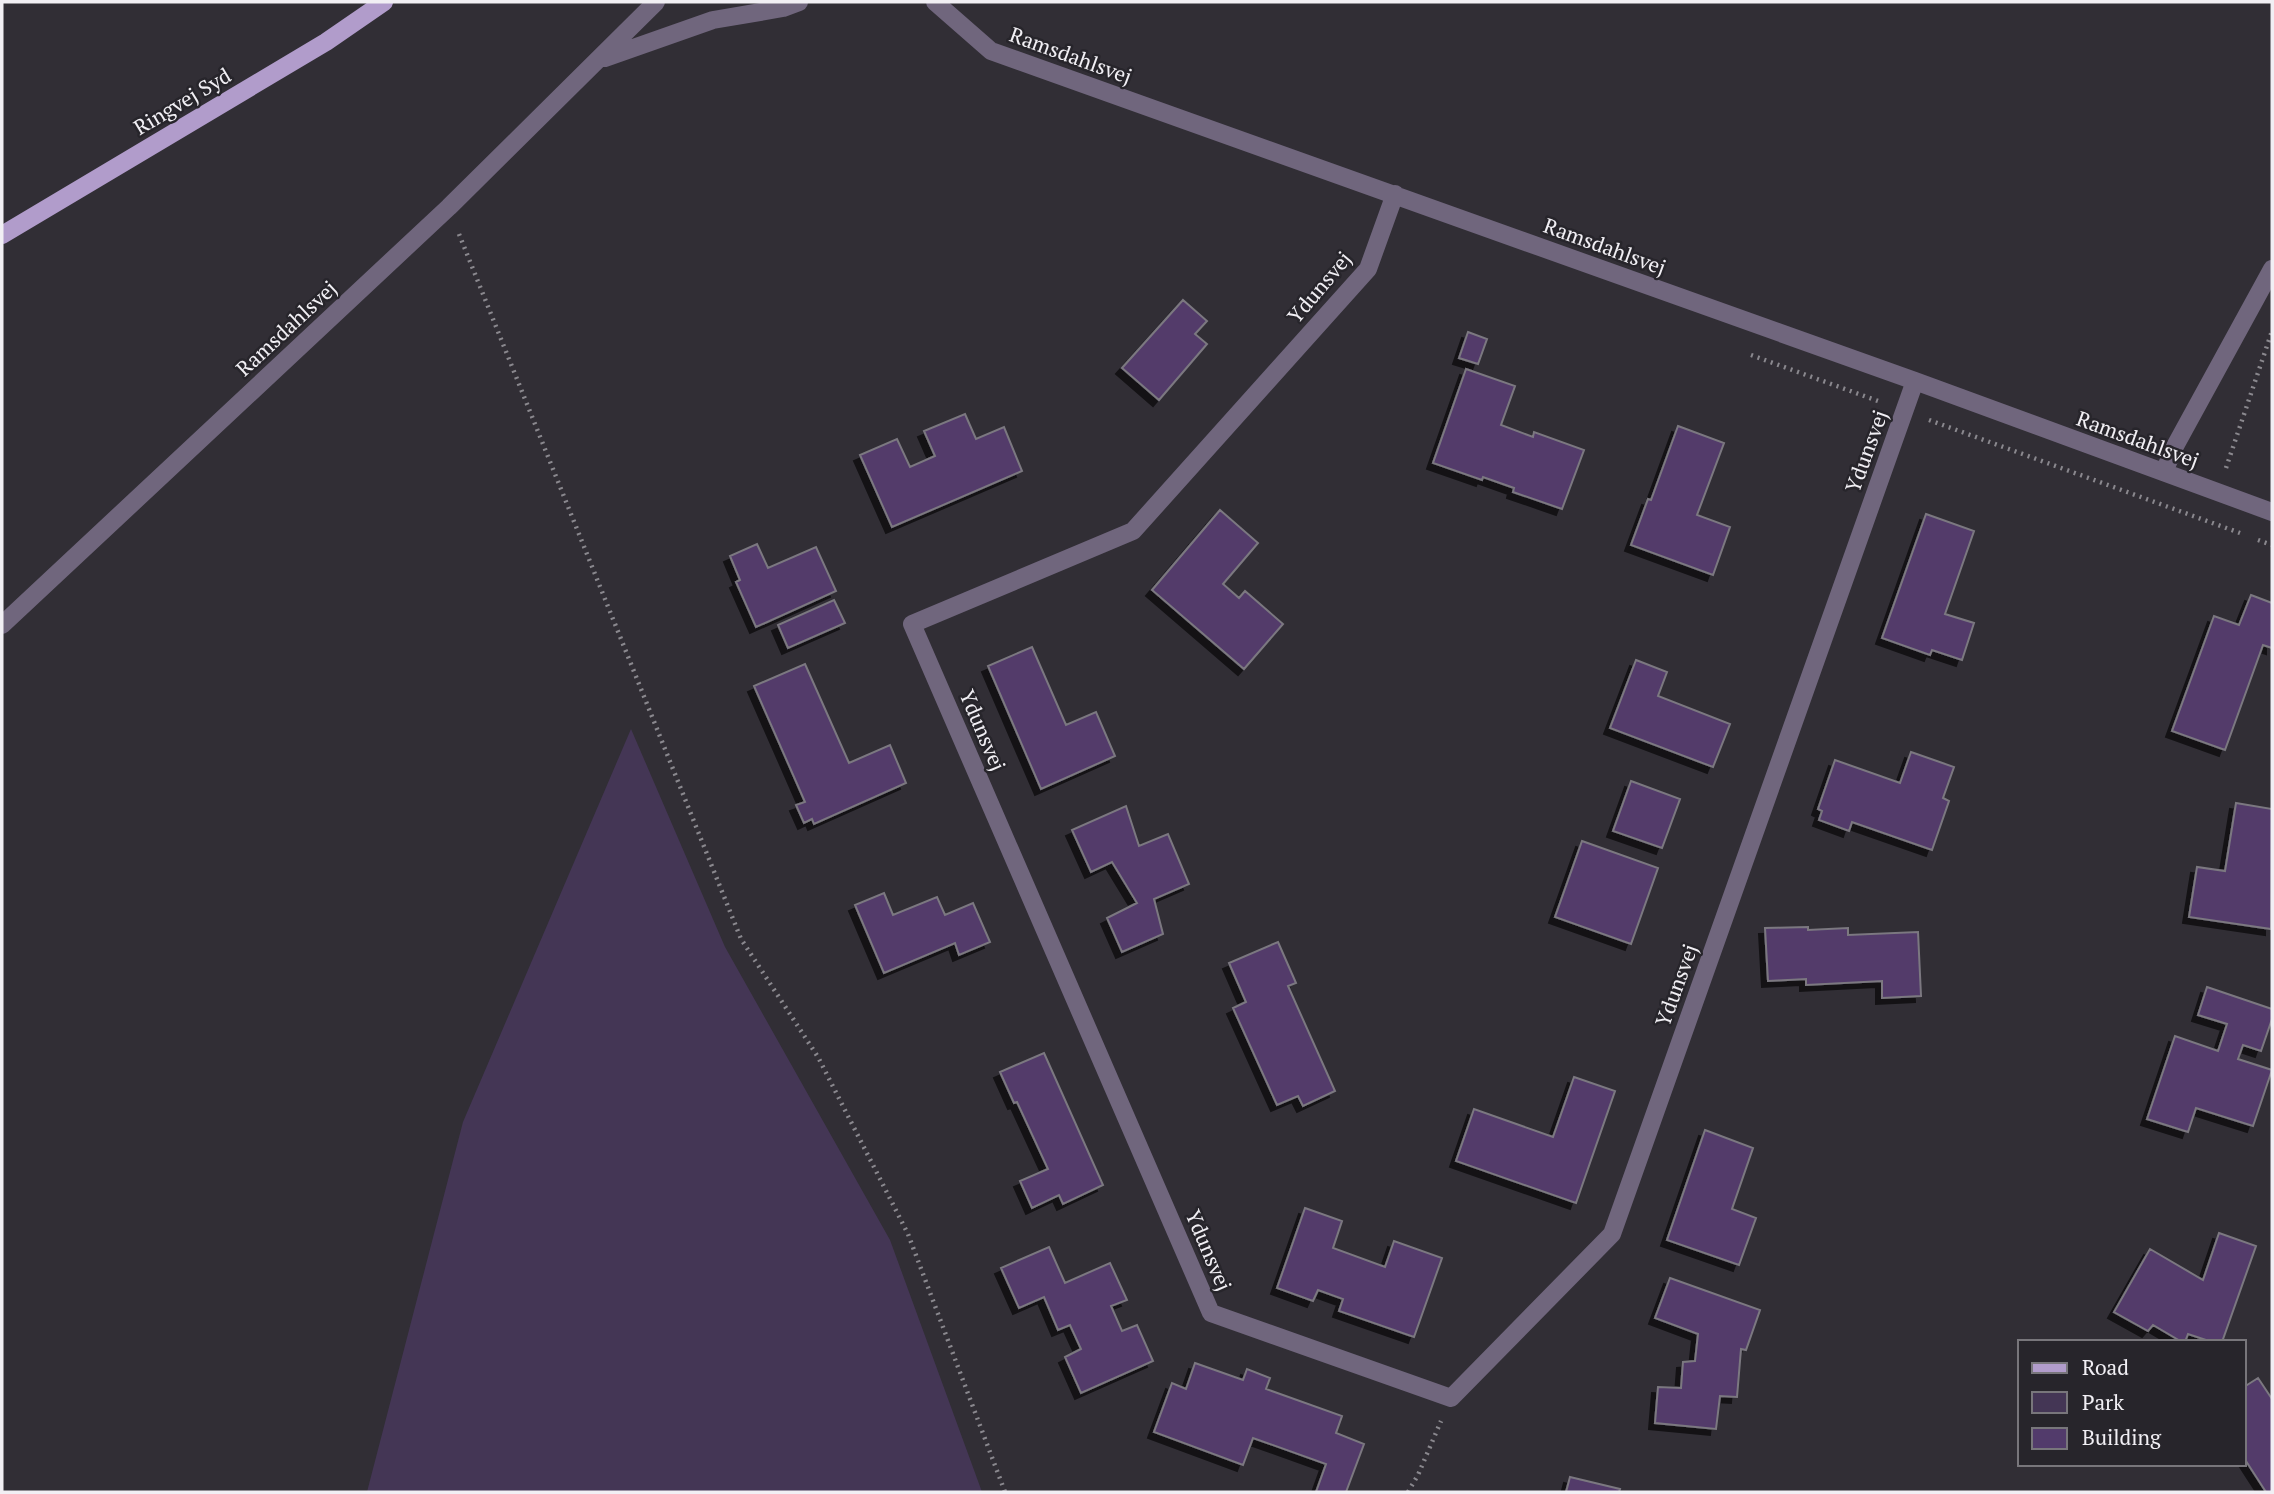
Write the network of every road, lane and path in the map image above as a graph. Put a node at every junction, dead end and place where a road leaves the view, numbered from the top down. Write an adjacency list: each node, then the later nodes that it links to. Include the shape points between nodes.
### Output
1 (384, 2): 8 (main road, Ringvej Syd, via 326,42)
2 (656, 2): 5 (street, Ramsdahlsvej)
3 (799, 2): 5 (street, Ramsdahlsvej, via 783,9 713,20)
4 (935, 2): 6 (street, Ramsdahlsvej, via 991,51)
5 (598, 60): 7 (street, Ramsdahlsvej)
6 (1395, 194): 11 (street, Ramsdahlsvej); 17 (street, Ydunsvej, via 1368,270 1133,531 912,624 1211,1313)
7 (449, 207): 16 (street, Ramsdahlsvej); 18 (path, via 741,939 818,1057 908,1234)
8 (2, 235)
9 (2272, 269): 12 (street)
10 (2272, 331): 13 (path)
11 (1915, 381): 12 (street, Ramsdahlsvej); 17 (street, Ydunsvej, via 1612,1234)
12 (2164, 472): 13 (street, Ramsdahlsvej)
13 (2218, 492): 14 (street, Ramsdahlsvej); 15 (path)
14 (2272, 512)
15 (2207, 522)
16 (2, 625)
17 (1451, 1398): 19 (path)
18 (1005, 1492)
19 (1408, 1492)

